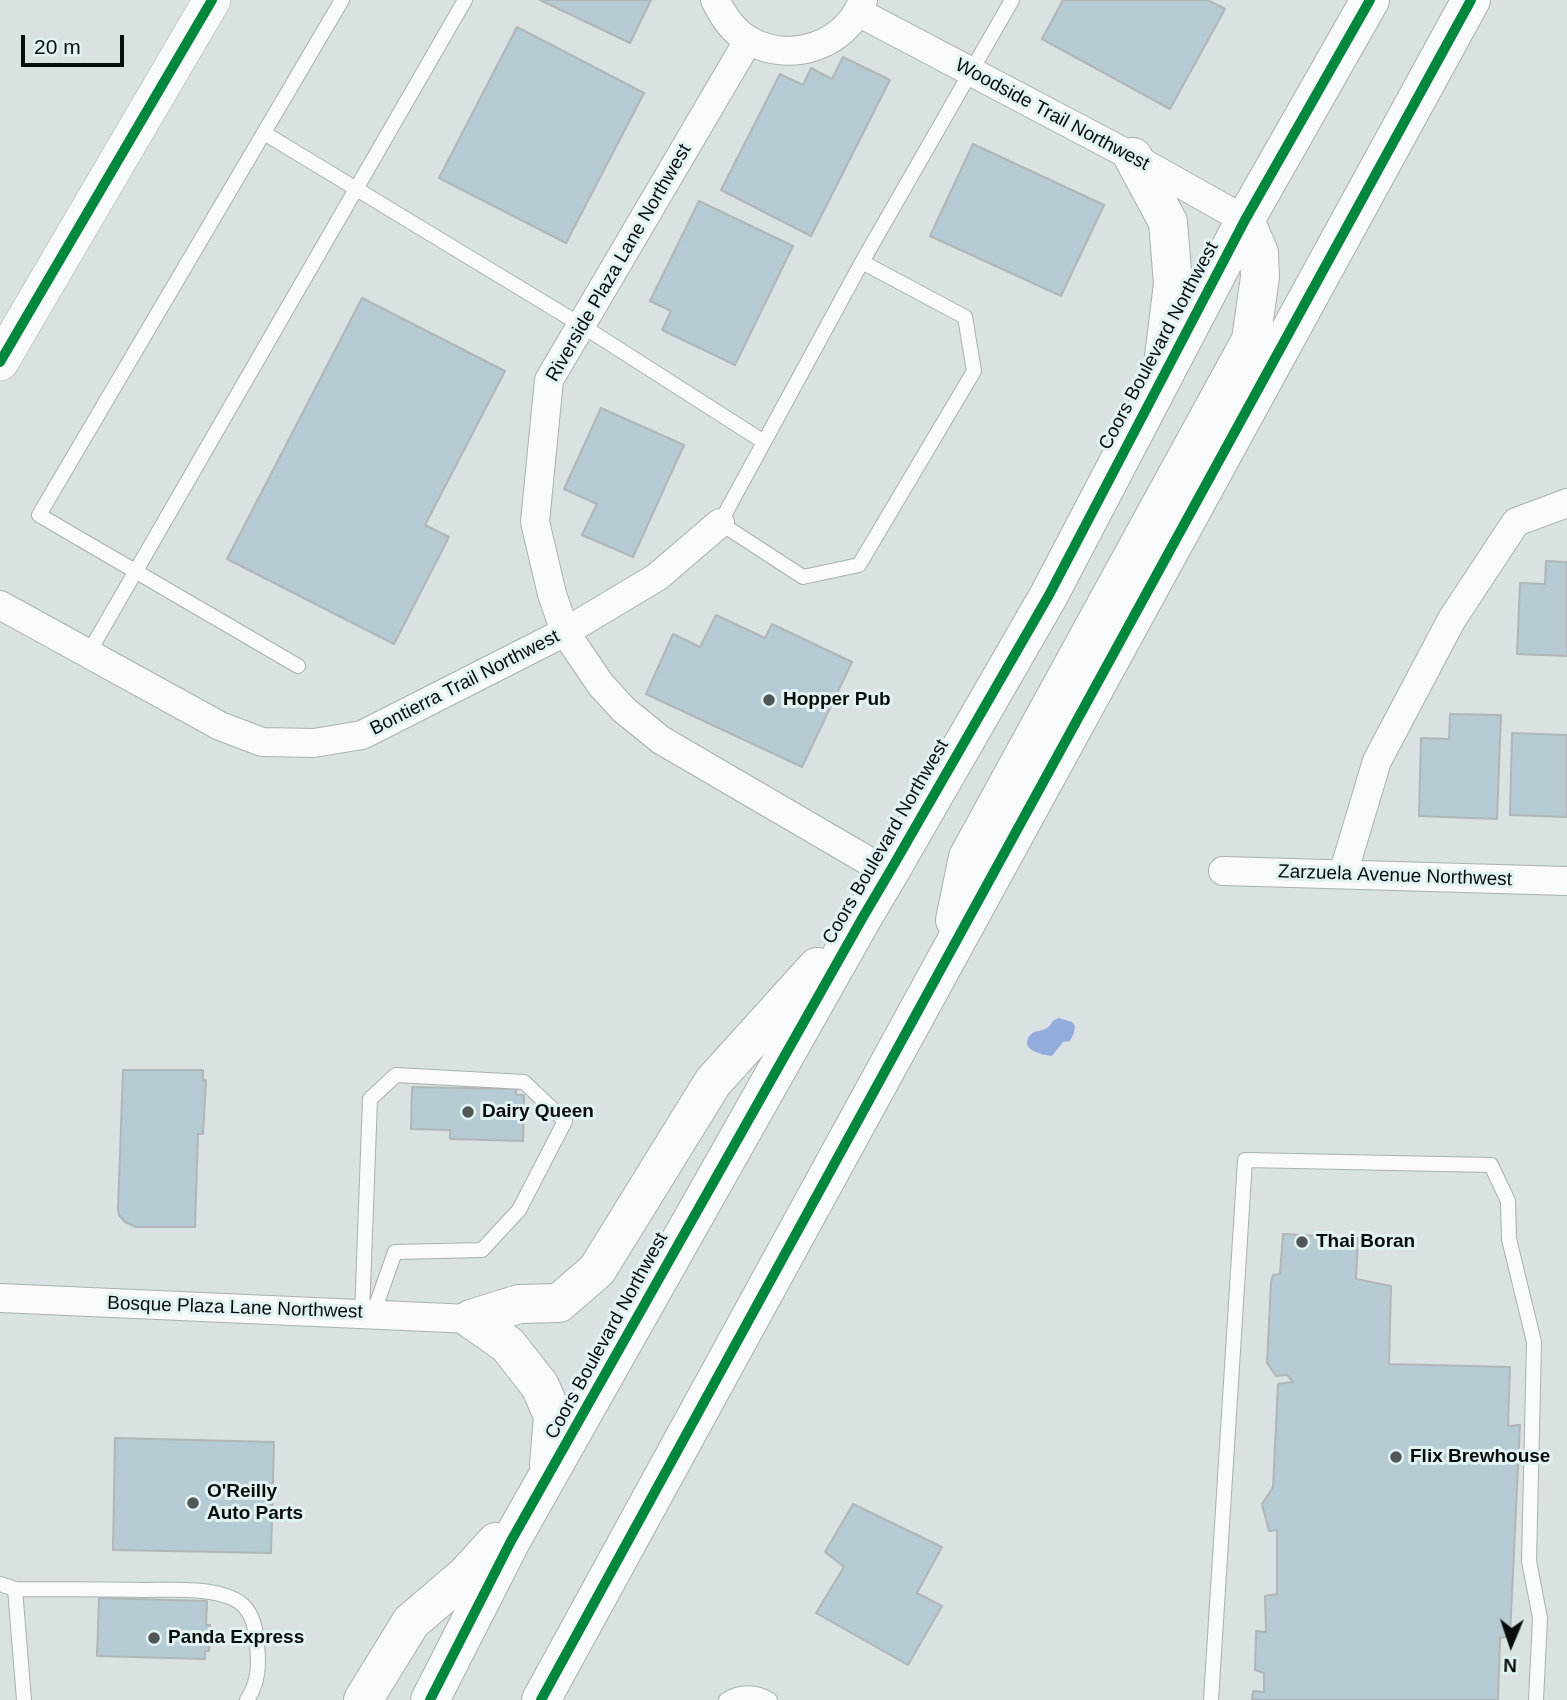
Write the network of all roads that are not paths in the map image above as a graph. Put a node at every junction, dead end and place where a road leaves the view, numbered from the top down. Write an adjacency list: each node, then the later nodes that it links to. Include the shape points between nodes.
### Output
1 (212, 0): 17 (street)
2 (342, 0): 11 (lane)
3 (465, 0): 13 (lane)
4 (715, 0): 9 (street, via 728,23)
5 (1012, 0): 10 (lane)
6 (1370, 0): 14 (main road, Coors Boulevard Northwest)
7 (1471, 0): 32 (main road)
8 (861, 6): 9 (street, via 842,31 821,45 797,51 772,50); 10 (street, Woodside Trail Northwest)
9 (748, 41): 16 (street, Riverside Plaza Lane Northwest)
10 (971, 72): 12 (street, Woodside Trail Northwest); 15 (lane)
11 (264, 133): 13 (lane); 22 (lane, via 39,515)
12 (1133, 157): 14 (street, Woodside Trail Northwest); 18 (main road, via 1168,222 1173,285)
13 (356, 189): 16 (lane); 22 (lane)
14 (1245, 220): 18 (main road, Coors Boulevard Northwest); 32 (main road, via 1259,253 1251,340 968,857)
15 (862, 262): 19 (lane); 21 (lane, via 965,317 974,371 859,565 803,577)
16 (581, 325): 19 (lane); 24 (street, Riverside Plaza Lane Northwest, via 549,380 535,522)
17 (0, 362)
18 (1162, 379): 28 (main road, Coors Boulevard Northwest, via 1049,595)
19 (764, 442): 21 (lane)
20 (1567, 503): 29 (street, via 1516,522 1452,619 1377,761)
21 (720, 523): 24 (street, Bontierra Trail Northwest, via 657,577)
22 (135, 572): 25 (lane); 26 (lane)
23 (0, 605): 25 (street, Bontierra Trail Northwest)
24 (565, 632): 25 (street, Bontierra Trail Northwest, via 362,735 314,743 262,741 220,726); 28 (street, Riverside Plaza Lane Northwest, via 601,685 661,740)
25 (88, 654)
26 (298, 666)
27 (1223, 871): 29 (street, Zarzuela Avenue Northwest)
28 (890, 873): 31 (main road, Coors Boulevard Northwest)
29 (1343, 874): 30 (street, Zarzuela Avenue Northwest)
30 (1567, 881)
31 (863, 916): 35 (main road, via 713,1082 597,1270 559,1303 519,1304); 36 (main road, Coors Boulevard Northwest)
32 (946, 959): 43 (main road)
33 (0, 1298): 34 (street, Bosque Plaza Lane Northwest)
34 (368, 1314): 34 (lane, via 396,1252 482,1250 519,1210 565,1121 524,1082 396,1075 370,1099); 35 (street, Bosque Plaza Lane Northwest)
35 (471, 1319): 36 (main road, via 508,1345 540,1386 553,1416)
36 (542, 1488): 41 (main road, via 466,1575 411,1622); 42 (main road, Coors Boulevard Northwest)
37 (0, 1584): 38 (lane)
38 (15, 1589): 39 (lane); 40 (lane, via 203,1590 235,1599 250,1612 257,1632 258,1677)
39 (24, 1700)
40 (247, 1700)
41 (363, 1700)
42 (430, 1700)
43 (541, 1700)
44 (726, 1700): 45 (lane, via 744,1692)
45 (770, 1700)
46 (1211, 1700): 47 (lane, via 1245,1160 1491,1165 1508,1200 1509,1239 1534,1342 1529,1561 1540,1618)
47 (1536, 1700)

